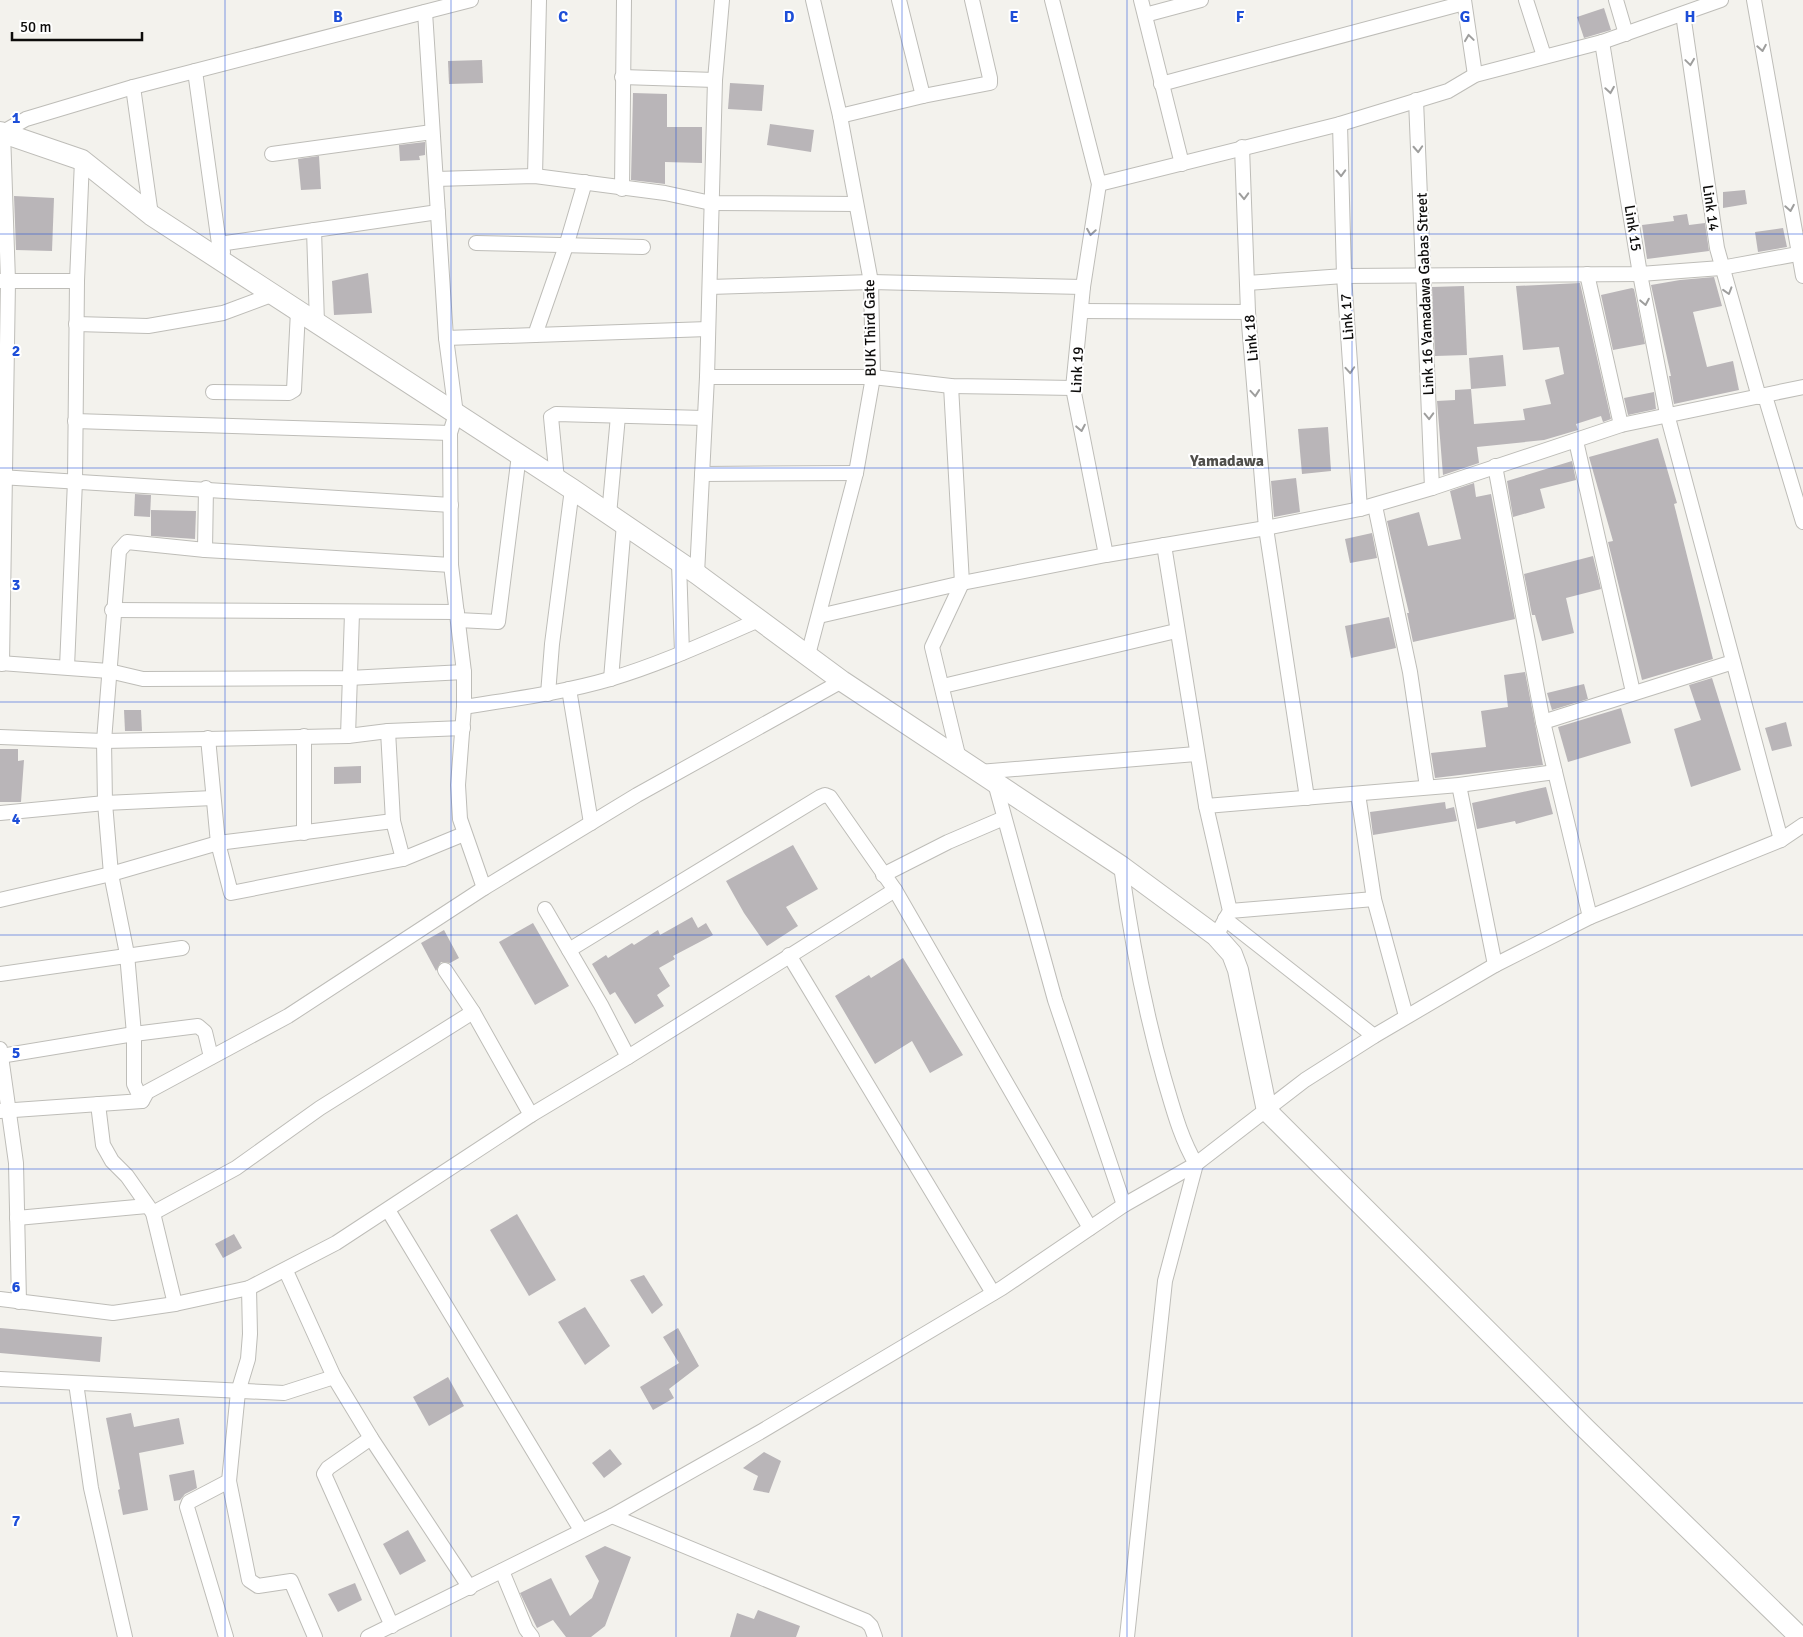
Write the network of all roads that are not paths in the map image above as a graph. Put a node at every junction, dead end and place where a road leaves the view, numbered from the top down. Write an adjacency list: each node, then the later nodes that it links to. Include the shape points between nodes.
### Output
1 (471, 0): 16 (street)
2 (539, 0): 38 (street)
3 (624, 0): 24 (street)
4 (722, 0): 25 (street)
5 (813, 0): 30 (street, BUK Third Gate)
6 (899, 0): 28 (street)
7 (972, 0): 28 (street, via 990,83)
8 (1052, 0): 41 (street)
9 (1141, 0): 18 (street)
10 (1201, 0): 18 (street)
11 (1526, 0): 21 (street)
12 (1616, 0): 19 (street)
13 (1754, 0): 52 (street, one-way to 52)
14 (1464, 1): 23 (street, one-way to 14); 26 (street)
15 (1712, 1): 17 (street)
16 (425, 12): 22 (street); 33 (street)
17 (1683, 14): 19 (street); 54 (street, Link 14, one-way to 54)
18 (1145, 15): 26 (street)
19 (1626, 34): 20 (street)
20 (1602, 42): 21 (street); 56 (street, Link 15, one-way to 56)
21 (1544, 56): 23 (street)
22 (195, 70): 27 (street); 50 (street)
23 (1474, 75): 29 (street, via 1448,91)
24 (622, 77): 25 (street); 42 (street)
25 (715, 80): 43 (street)
26 (1161, 84): 37 (street)
27 (133, 86): 32 (street, via 26,119); 46 (street)
28 (923, 96): 30 (street)
29 (1416, 100): 31 (street); 58 (street, Link 16 Yamadawa Gabas Street, one-way to 58)
30 (840, 116): 44 (street, BUK Third Gate)
31 (1340, 124): 34 (street); 57 (street, Link 17, one-way to 57)
32 (2, 132): 36 (street); 60 (street)
33 (432, 132): 35 (street); 39 (street)
34 (1242, 148): 37 (street); 63 (street, Link 18, one-way to 63)
35 (272, 154)
36 (82, 160): 46 (street); 61 (street)
37 (1182, 164): 41 (street)
38 (535, 176): 39 (street); 40 (street)
39 (436, 179): 45 (street)
40 (585, 182): 42 (street); 49 (street)
41 (1099, 184): 65 (street, Link 19, one-way to 65)
42 (622, 189): 43 (street)
43 (711, 202): 44 (street); 64 (street)
44 (856, 204): 62 (street, BUK Third Gate)
45 (438, 212): 47 (street); 74 (street)
46 (152, 215): 53 (street)
47 (314, 230): 50 (street); 70 (street)
48 (476, 243): 49 (street)
49 (567, 243): 51 (street); 73 (street)
50 (219, 244): 53 (street)
51 (643, 247)
52 (1800, 253): 54 (street); 59 (street)
53 (228, 265): 66 (street)
54 (1721, 268): 56 (street); 81 (street, Link 14, one-way to 81)
55 (1587, 274): 56 (street); 58 (street); 87 (street)
56 (1640, 274): 83 (street, Link 15, one-way to 83)
57 (1344, 276): 58 (street); 63 (street); 101 (street, Link 17, one-way to 101)
58 (1424, 276): 98 (street, Link 16 Yamadawa Gabas Street, one-way to 98)
59 (1803, 276)
60 (4, 281): 61 (street); 94 (street)
61 (77, 281): 71 (street)
62 (871, 282): 64 (street); 65 (street); 76 (street, BUK Third Gate)
63 (1248, 283): 69 (street, Link 18)
64 (710, 287): 72 (street)
65 (1083, 287): 68 (street, Link 19)
66 (274, 294): 67 (street); 71 (street, via 223,313 148,326)
67 (298, 310): 70 (street); 80 (street, via 294,390 289,393)
68 (1081, 311): 69 (street); 79 (street, Link 19)
69 (1248, 312): 104 (street, Link 18, one-way to 104)
70 (317, 323): 82 (street)
71 (76, 324): 86 (street)
72 (708, 329): 73 (street); 75 (street)
73 (535, 335): 74 (street)
74 (446, 338): 82 (street)
75 (707, 377): 76 (street); 85 (street)
76 (873, 377): 77 (street); 92 (street, BUK Third Gate)
77 (951, 386): 79 (street); 111 (street)
78 (1803, 387): 81 (street)
79 (1073, 388): 107 (street, Link 19, one-way to 107)
80 (214, 392)
81 (1762, 397): 83 (street); 103 (street, Link 14)
82 (456, 414): 88 (street); 90 (street)
83 (1667, 414): 87 (street); 120 (street, Link 15)
84 (618, 416): 85 (street); 96 (street, via 556,414 551,417); 102 (street)
85 (704, 418): 93 (street)
86 (75, 421): 88 (street); 95 (street)
87 (1620, 425): 89 (street)
88 (450, 433): 99 (street)
89 (1576, 440): 91 (street); 130 (street)
90 (520, 455): 96 (street); 114 (street, via 498,622)
91 (1495, 466): 98 (street); 133 (street)
92 (856, 473): 93 (street); 115 (street, BUK Third Gate)
93 (702, 474): 110 (street)
94 (2, 478): 95 (street); 121 (street)
95 (75, 481): 97 (street); 122 (street)
96 (564, 484): 102 (street); 131 (street)
97 (206, 488): 99 (street); 106 (street)
98 (1432, 488): 100 (street)
99 (451, 505): 109 (street)
100 (1374, 506): 101 (street); 146 (street, via 1410,672)
101 (1360, 509): 104 (street)
102 (616, 520): 108 (street); 126 (street)
103 (1803, 522)
104 (1266, 528): 105 (street); 149 (street, Link 18)
105 (1164, 545): 107 (street); 117 (street)
106 (205, 550): 109 (street); 112 (street, via 126,542 119,551)
107 (1106, 555): 111 (street)
108 (679, 563): 110 (street); 118 (street)
109 (451, 565): 114 (street)
110 (697, 574): 116 (street)
111 (962, 583): 115 (street); 128 (street, via 932,647)
112 (112, 610): 113 (street); 123 (street)
113 (352, 612): 114 (street); 125 (street)
114 (457, 616): 124 (street)
115 (819, 616): 119 (street, BUK Third Gate)
116 (758, 620): 118 (street); 119 (street)
117 (1176, 631): 128 (street); 141 (street)
118 (682, 653): 126 (street)
119 (808, 655): 127 (street)
120 (1733, 662): 130 (street); 159 (street, Link 15)
121 (1, 664): 122 (street)
122 (67, 668): 123 (street)
123 (109, 671): 125 (street, via 143,678); 140 (street)
124 (464, 672): 125 (street); 132 (street)
125 (349, 678): 137 (street)
126 (611, 678): 129 (street)
127 (842, 681): 142 (street); 155 (street)
128 (943, 686): 142 (street)
129 (569, 689): 131 (street); 155 (street)
130 (1633, 692): 133 (street)
131 (548, 694): 132 (street)
132 (464, 707): 134 (street)
133 (1543, 722): 143 (street)
134 (463, 728): 135 (street); 158 (street, via 458,785)
135 (388, 731): 137 (street); 154 (street)
136 (304, 736): 137 (street); 139 (street); 157 (street)
137 (348, 736)
138 (0, 737): 140 (street)
139 (208, 738): 140 (street); 148 (street)
140 (104, 740): 150 (street)
141 (1196, 754): 144 (street); 151 (street)
142 (959, 759): 144 (street)
143 (1555, 772): 145 (street); 170 (street)
144 (987, 778): 153 (street); 162 (street)
145 (1459, 785): 146 (street); 176 (street)
146 (1427, 787): 147 (street)
147 (1358, 794): 149 (street); 167 (street)
148 (214, 798): 150 (street); 160 (street)
149 (1307, 798): 151 (street)
150 (105, 803): 152 (street); 163 (street)
151 (1206, 806): 171 (street)
152 (0, 812)
153 (1004, 818): 164 (street); 192 (street, via 1056,1000)
154 (393, 821): 157 (street); 161 (street)
155 (591, 823): 165 (street)
156 (1803, 825): 159 (street)
157 (304, 832): 160 (street)
158 (464, 834): 161 (street); 165 (street)
159 (1781, 840): 170 (street)
160 (218, 844): 161 (street, via 231,893); 163 (street)
161 (403, 859)
162 (1120, 866): 171 (street); 191 (street, via 1147,1020 1183,1142)
163 (111, 874): 168 (street); 174 (street)
164 (884, 875): 166 (street); 173 (street, via 826,795)
165 (484, 888): 184 (street, via 288,1016)
166 (895, 890): 175 (street); 196 (street)
167 (1374, 899): 171 (street); 180 (street)
168 (0, 900)
169 (545, 909): 173 (street)
170 (1590, 917): 176 (street)
171 (1224, 922): 182 (street); 189 (street, via 1238,970)
172 (182, 948): 174 (street)
173 (569, 950): 185 (street)
174 (127, 954): 178 (street); 181 (street)
175 (789, 955): 185 (street); 199 (street)
176 (1495, 965): 180 (street)
177 (445, 970): 179 (street)
178 (0, 974)
179 (473, 1012): 190 (street); 193 (street, via 320,1108 236,1168)
180 (1406, 1016): 182 (street)
181 (134, 1034): 183 (street); 184 (street, via 198,1026 205,1032); 186 (street, via 134,1084)
182 (1374, 1036): 189 (street, via 1305,1080)
183 (0, 1053): 188 (street)
184 (211, 1057): 186 (street, via 147,1092)
185 (628, 1057): 190 (street)
186 (142, 1101): 187 (street)
187 (98, 1104): 188 (street); 193 (street, via 103,1145)
188 (5, 1110): 195 (street, via 16,1163)
189 (1267, 1111): 191 (street); 221 (street, via 1578,1422)
190 (531, 1115): 194 (street)
191 (1196, 1164): 192 (street); 220 (street, via 1166,1281)
192 (1124, 1205): 196 (street)
193 (150, 1210): 195 (street); 202 (street)
194 (388, 1210): 197 (street); 210 (street)
195 (17, 1218): 201 (street)
196 (1090, 1228): 199 (street)
197 (286, 1271): 198 (street); 203 (street)
198 (249, 1288): 202 (street); 206 (street, via 248,1359)
199 (993, 1293): 209 (street)
200 (0, 1300): 201 (street)
201 (19, 1302): 202 (street, via 113,1313)
202 (175, 1304)
203 (334, 1377): 206 (street, via 284,1393); 207 (street)
204 (0, 1379): 205 (street)
205 (76, 1383): 206 (street); 215 (street, via 91,1488)
206 (238, 1392): 208 (street)
207 (371, 1438): 212 (street); 213 (street, via 324,1474)
208 (229, 1482): 216 (street, via 187,1506); 217 (street, via 249,1580 258,1586 291,1582)
209 (612, 1516): 210 (street); 219 (street, via 866,1621)
210 (582, 1530): 211 (street)
211 (502, 1571): 212 (street); 218 (street)
212 (470, 1588): 213 (street)
213 (392, 1626): 214 (street)
214 (374, 1636)
215 (125, 1637)
216 (226, 1637)
217 (315, 1637)
218 (532, 1637)
219 (875, 1637)
220 (1127, 1637)
221 (1800, 1637)

